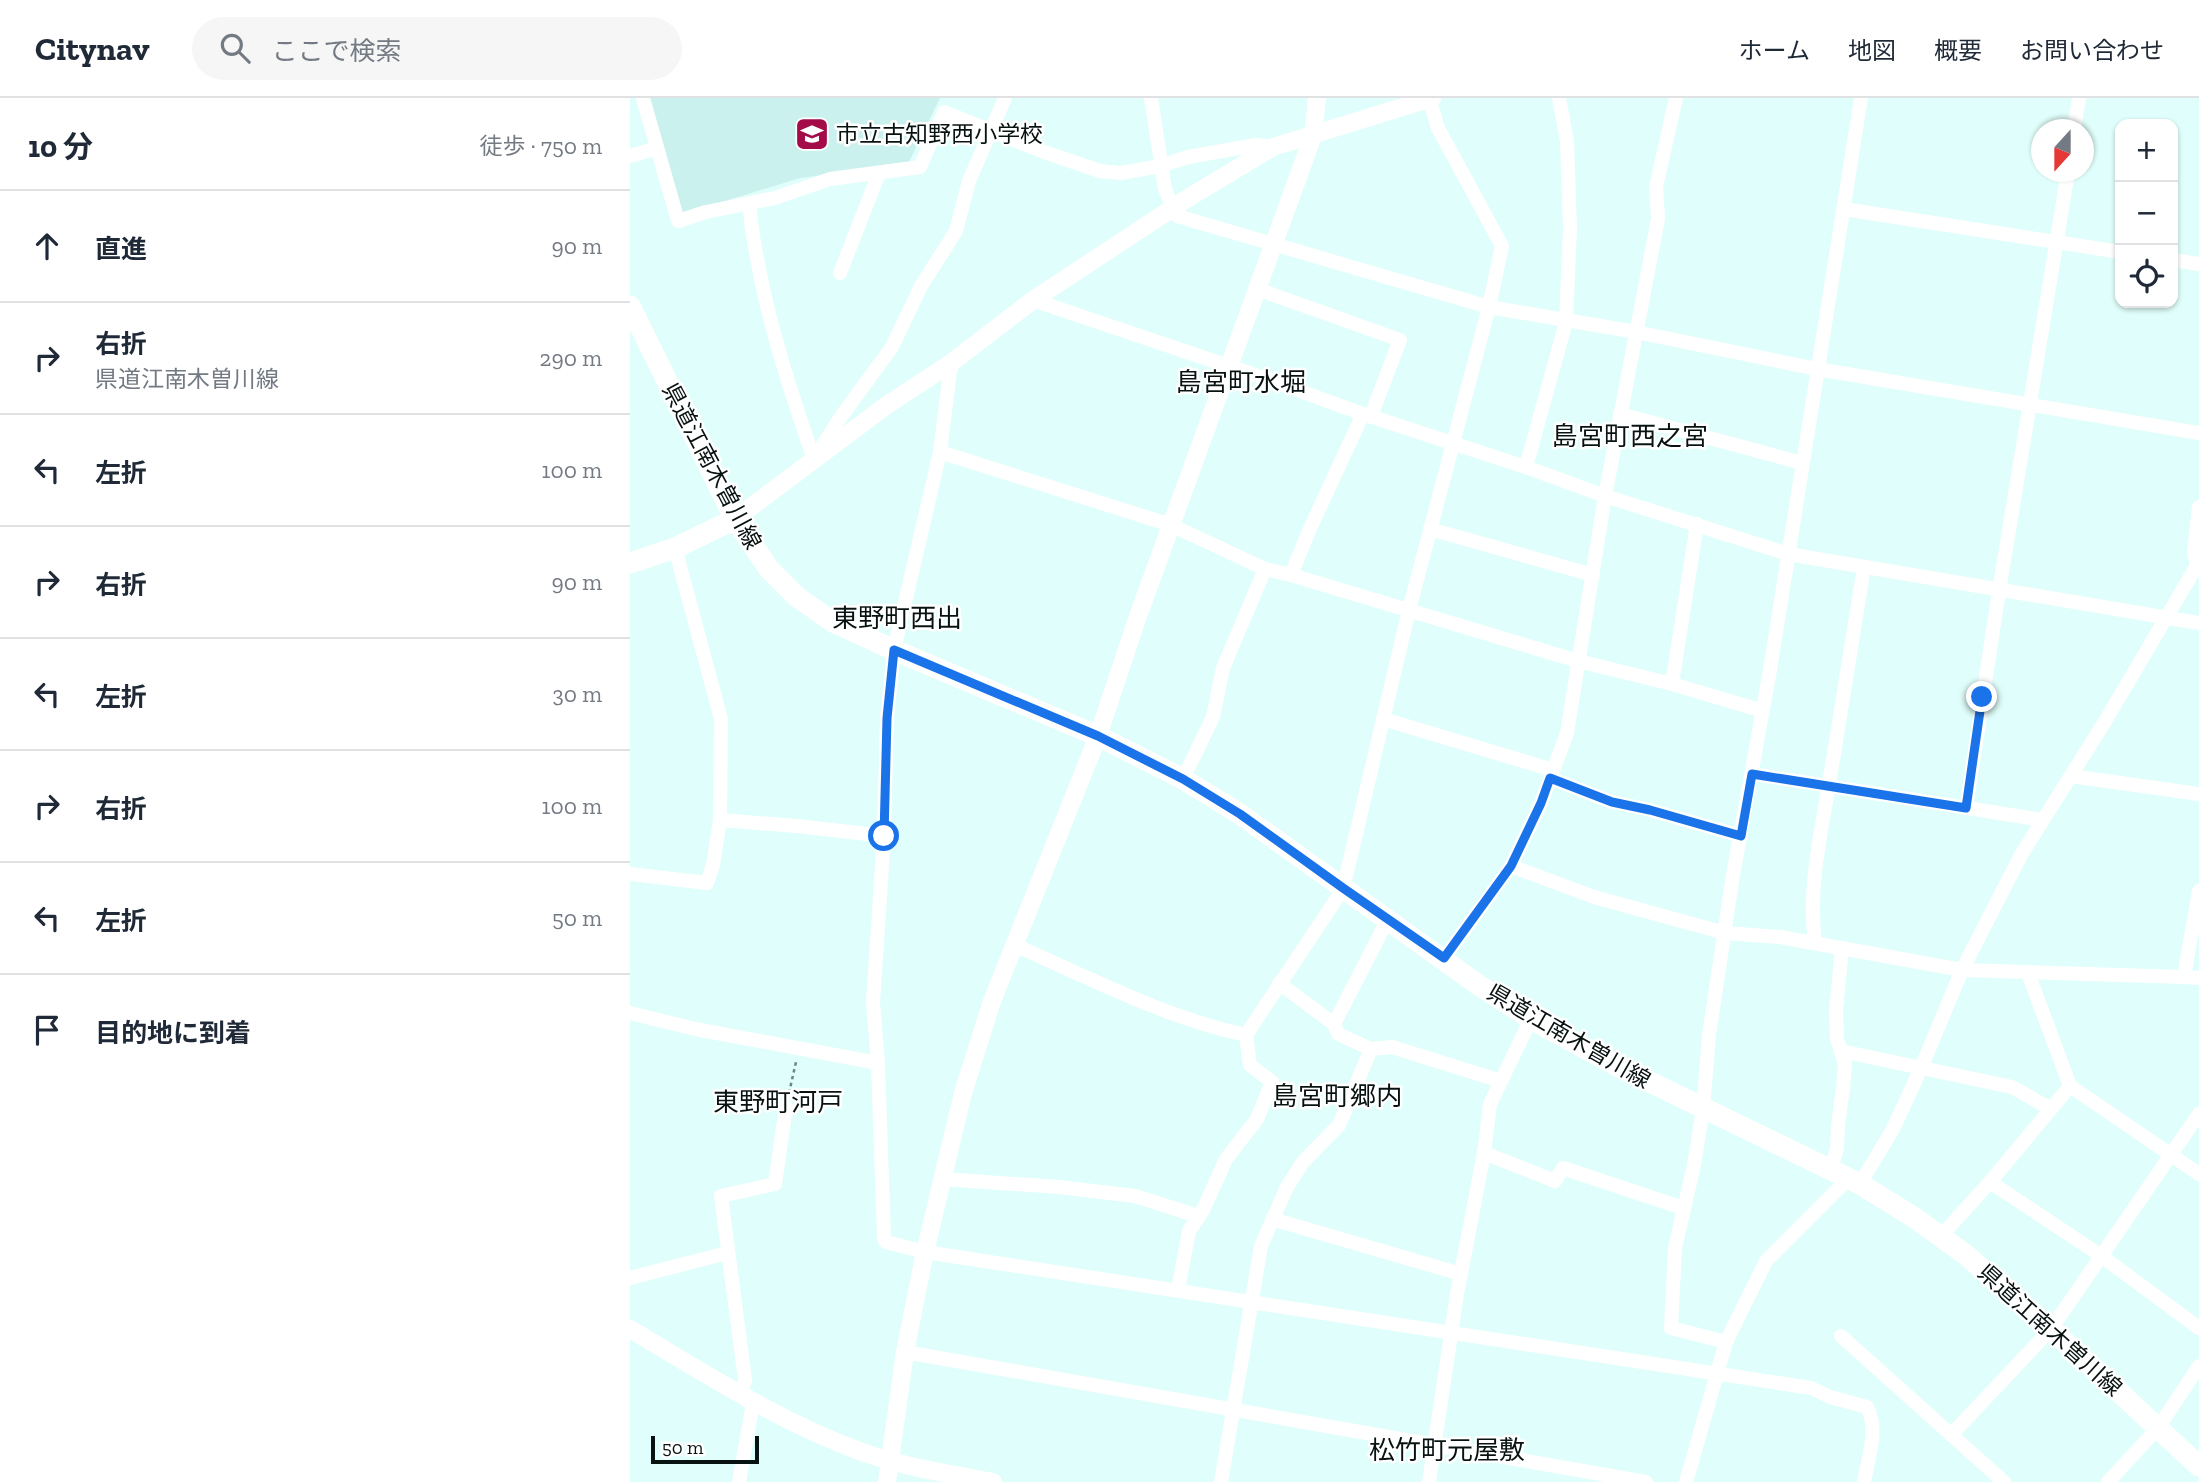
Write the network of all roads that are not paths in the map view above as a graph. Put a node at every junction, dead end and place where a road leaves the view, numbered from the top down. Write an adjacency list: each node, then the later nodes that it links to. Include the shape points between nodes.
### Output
1 (643, 98): 14 (street)
2 (1005, 98): 11 (street)
3 (1151, 98): 16 (street)
4 (1317, 98): 12 (street)
5 (1430, 98): 12 (street); 31 (street, via 1438,128 1502,246)
6 (1559, 98): 32 (street, via 1567,141 1569,202)
7 (1676, 98): 33 (street, via 1656,187 1658,219)
8 (1861, 98): 21 (street)
9 (2079, 98): 10 (street)
10 (2076, 119)
11 (992, 131): 16 (street, via 1100,171 1121,173); 17 (street, via 944,113 920,167); 43 (street, via 969,181 956,231 921,286 892,347)
12 (1313, 136): 13 (street); 23 (street)
13 (1273, 147): 16 (street, via 1256,145); 20 (street)
14 (657, 148): 15 (street); 19 (street, via 678,221)
15 (630, 156)
16 (1160, 166): 20 (street)
17 (879, 173): 19 (street, via 830,179); 27 (street)
18 (2066, 182): 22 (street)
19 (750, 204): 43 (street, via 776,340)
20 (1174, 208): 23 (street, via 1177,216); 29 (street)
21 (1844, 209): 22 (street); 36 (street)
22 (2056, 242): 24 (street); 37 (street)
23 (1272, 244): 28 (street); 31 (street)
24 (2115, 251)
25 (2178, 261): 26 (street)
26 (2199, 264)
27 (840, 273)
28 (1257, 289): 35 (street); 39 (street, via 1400,340)
29 (1033, 300): 34 (street); 35 (street)
30 (630, 306): 48 (main road, 県道江南木曽川線)
31 (1489, 307): 32 (street); 41 (street)
32 (1566, 322): 33 (street); 45 (street)
33 (1636, 332): 36 (street); 38 (street)
34 (951, 363): 42 (street); 43 (street)
35 (1229, 368): 39 (street); 50 (street)
36 (1817, 369): 37 (street); 44 (street)
37 (2029, 405): 40 (street); 60 (street)
38 (1620, 414): 44 (street); 46 (street)
39 (1367, 415): 41 (street); 58 (street)
40 (2199, 433)
41 (1452, 444): 45 (street); 51 (street)
42 (940, 452): 50 (street); 64 (street)
43 (814, 460): 48 (street)
44 (1802, 463): 53 (street)
45 (1526, 467): 46 (street)
46 (1605, 496): 49 (street); 59 (street)
47 (2199, 507): 55 (street, via 2194,552)
48 (735, 519): 52 (main road); 64 (main road, 県道江南木曽川線, via 769,569 797,597 833,622)
49 (1697, 524): 53 (street); 66 (street)
50 (1171, 525): 57 (street); 69 (street)
51 (1430, 529): 59 (street); 61 (street)
52 (675, 548): 54 (main road); 77 (street, via 720,719)
53 (1788, 554): 56 (street); 67 (street)
54 (632, 558)
55 (2198, 563): 62 (street)
56 (1864, 567): 60 (street); 74 (street)
57 (1265, 569): 58 (street); 73 (street, via 1223,668 1213,717)
58 (1291, 575): 61 (street)
59 (1593, 575): 65 (street)
60 (1999, 591): 62 (street); 76 (street)
61 (1409, 610): 65 (street); 68 (street)
62 (2166, 617): 63 (street); 72 (street)
63 (2199, 623)
64 (894, 650): 69 (main road, 県道江南木曽川線); 79 (street)
65 (1578, 661): 66 (street); 70 (street, via 1567,733)
66 (1672, 684): 67 (street)
67 (1763, 711): 71 (street)
68 (1383, 719): 70 (street); 83 (street)
69 (1098, 736): 73 (main road, 県道江南木曽川線); 88 (street)
70 (1552, 774): 80 (street, via 1612,802); 81 (street)
71 (1752, 774): 74 (street); 80 (street)
72 (2071, 776): 75 (street); 78 (street)
73 (1183, 779): 83 (main road, 県道江南木曽川線)
74 (1829, 786): 76 (street); 87 (street, via 1815,854 1811,914)
75 (2199, 794)
76 (1966, 808): 78 (street)
77 (720, 820): 79 (street); 82 (street, via 707,883)
78 (2043, 820): 91 (street)
79 (884, 836): 102 (street, via 873,1002)
80 (1741, 836): 86 (street)
81 (1511, 866): 86 (street, via 1594,897); 90 (street)
82 (630, 874)
83 (1343, 888): 85 (main road, 県道江南木曽川線); 95 (street)
84 (2199, 891): 93 (street)
85 (1388, 919): 90 (main road, 県道江南木曽川線); 98 (street)
86 (1725, 933): 87 (street); 108 (street)
87 (1815, 943): 89 (street)
88 (1014, 945): 99 (street, via 1208,1027); 114 (street, via 963,1093)
89 (1842, 948): 91 (street); 101 (street, via 1836,1010)
90 (1444, 958): 97 (main road, 県道江南木曽川線)
91 (1962, 970): 92 (street); 103 (street)
92 (2028, 973): 93 (street); 105 (street)
93 (2183, 977): 94 (street)
94 (2199, 978)
95 (1279, 983): 98 (street); 99 (street)
96 (630, 1013): 102 (street)
97 (1531, 1019): 104 (street); 108 (main road, 県道江南木曽川線)
98 (1334, 1024): 100 (street, via 1338,1034)
99 (1246, 1035): 117 (street, via 1250,1065 1272,1082 1257,1119 1226,1159)
100 (1371, 1049): 104 (street, via 1392,1047); 118 (street, via 1339,1125 1303,1163)
101 (1841, 1051): 103 (street); 113 (street, via 1845,1064 1837,1149)
102 (877, 1063): 120 (street, via 884,1238)
103 (1922, 1066): 107 (street, via 2012,1087); 113 (street, via 1893,1129)
104 (1501, 1081): 110 (street, via 1490,1104)
105 (2070, 1086): 107 (street); 111 (street)
106 (786, 1107): 121 (street, via 775,1184 721,1196)
107 (2051, 1108): 115 (street)
108 (1703, 1109): 113 (main road, 県道江南木曽川線); 116 (street)
109 (2199, 1114): 111 (street)
110 (1484, 1153): 116 (street, via 1555,1181 1563,1168); 123 (street)
111 (2170, 1155): 112 (street); 122 (street)
112 (2199, 1174)
113 (1846, 1178): 119 (main road, 県道江南木曽川線); 132 (street, via 1766,1261)
114 (942, 1179): 117 (street, via 1135,1196); 120 (street)
115 (1990, 1182): 119 (street); 122 (street)
116 (1683, 1208): 132 (street, via 1675,1248 1671,1328)
117 (1198, 1216): 125 (street, via 1189,1231)
118 (1272, 1219): 123 (street); 126 (street, via 1261,1246)
119 (1941, 1236): 129 (main road, 県道江南木曽川線)
120 (925, 1252): 125 (street); 133 (street)
121 (727, 1253): 124 (street); 136 (street)
122 (2100, 1255): 127 (street); 129 (street)
123 (1461, 1275): 130 (street)
124 (630, 1279)
125 (1178, 1290): 126 (street)
126 (1253, 1301): 130 (street); 137 (street)
127 (2199, 1328)
128 (630, 1329): 136 (street)
129 (2051, 1329): 138 (main road, 県道江南木曽川線); 139 (street)
130 (1452, 1332): 135 (street); 140 (street)
131 (1841, 1336): 139 (street)
132 (1726, 1342): 135 (street)
133 (905, 1352): 137 (street); 141 (street)
134 (2199, 1366): 138 (street)
135 (1717, 1375): 149 (street); 150 (street, via 1811,1388 1867,1407 1874,1428)
136 (747, 1400): 141 (street); 143 (street)
137 (1233, 1410): 140 (street); 146 (street)
138 (2158, 1428): 142 (main road, 県道江南木曽川線); 152 (street)
139 (1952, 1434): 151 (street)
140 (1434, 1445): 147 (street); 148 (street)
141 (889, 1461): 144 (street); 145 (street)
142 (2199, 1466)
143 (739, 1482)
144 (887, 1482)
145 (993, 1482)
146 (1221, 1482)
147 (1429, 1482)
148 (1646, 1482)
149 (1686, 1482)
150 (1864, 1482)
151 (2004, 1482)
152 (2108, 1482)

